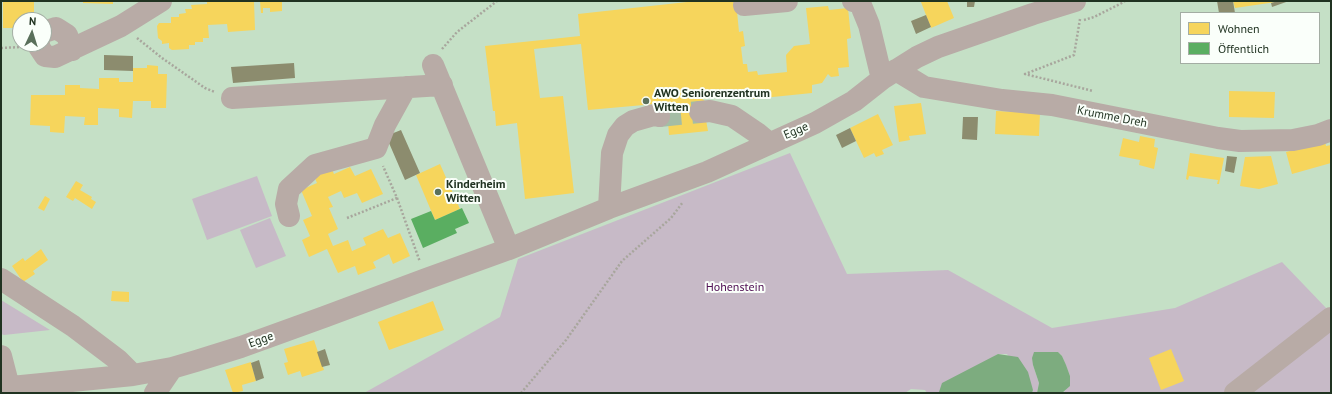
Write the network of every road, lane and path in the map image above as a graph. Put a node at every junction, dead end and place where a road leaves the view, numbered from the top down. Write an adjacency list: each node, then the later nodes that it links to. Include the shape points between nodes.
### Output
1 (160, 1): 10 (street, via 121,26)
2 (497, 1): 8 (path)
3 (787, 1): 5 (street)
4 (853, 1): 13 (street, via 860,3)
5 (744, 5)
6 (1078, 8): 13 (street, Egge, via 1032,14 938,47); 16 (path, via 1080,25 1074,55 1025,74)
7 (52, 29): 10 (street, via 56,28 67,35)
8 (457, 32)
9 (135, 36): 17 (path, via 205,88)
10 (72, 50): 11 (street, via 56,58 45,56)
11 (42, 52)
12 (433, 65): 14 (street)
13 (889, 74): 20 (street, Krumme Dreh, via 924,87 1002,100 1052,105 1240,141 1293,140); 21 (street, Egge, via 854,101 815,123)
14 (442, 84): 15 (street); 28 (street)
15 (406, 87): 17 (street); 22 (street, via 384,125)
16 (1099, 94)
17 (232, 98)
18 (700, 112): 21 (street, via 710,111 732,116)
19 (659, 116): 24 (street, via 633,121 618,135 612,153)
20 (1331, 130)
21 (769, 143): 24 (street, Egge, via 707,172)
22 (376, 148): 23 (path); 25 (street, via 315,164 289,189 286,204)
23 (397, 198): 26 (path); 30 (path)
24 (609, 208): 28 (street, Egge)
25 (289, 216)
26 (347, 218)
27 (671, 218): 37 (path, via 622,261 566,340)
28 (509, 249): 30 (street, Egge)
29 (1, 279): 34 (street, via 73,326 118,360)
30 (426, 279): 33 (street, Egge, via 324,318)
31 (1331, 318): 38 (street)
32 (1, 356): 35 (street)
33 (172, 368): 34 (street, Egge); 36 (street)
34 (133, 375): 35 (street, Egge)
35 (5, 387)
36 (155, 393)
37 (521, 393)
38 (1235, 393)

